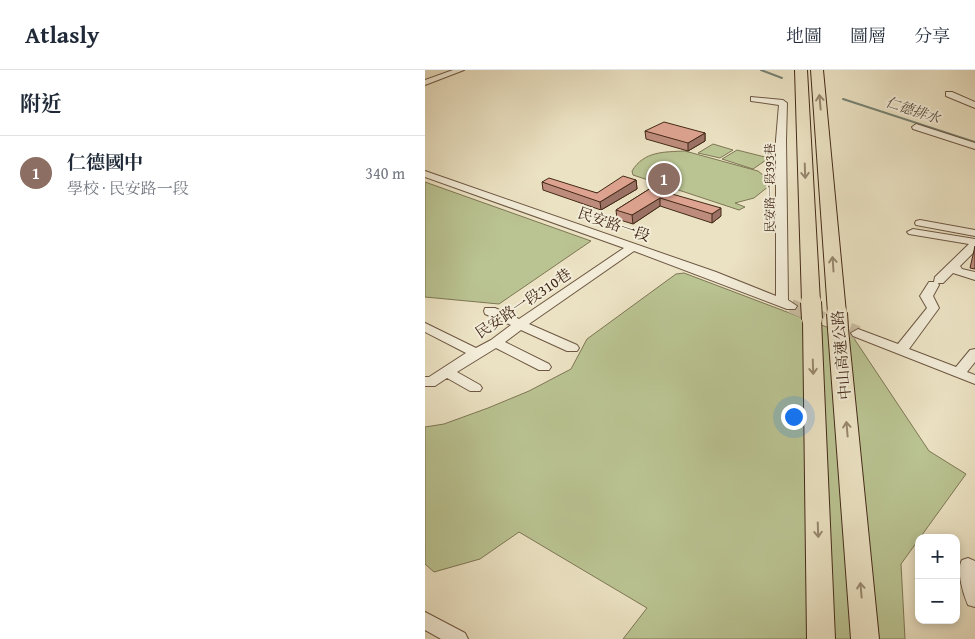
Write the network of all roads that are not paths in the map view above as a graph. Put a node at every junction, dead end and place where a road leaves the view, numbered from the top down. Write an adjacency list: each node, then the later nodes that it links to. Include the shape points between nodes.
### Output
1 (460, 70): 4 (street)
2 (801, 70): 36 (highway, 中山高速公路, one-way to 36)
3 (817, 70): 19 (highway, 中山高速公路, one-way to 3)
4 (425, 83)
5 (949, 94): 7 (street)
6 (754, 98): 16 (street, 民安路一段393巷, via 783,103 781,140)
7 (975, 105)
8 (916, 127): 9 (street)
9 (975, 146)
10 (425, 174): 13 (street, 民安路一段)
11 (975, 233): 12 (street, via 916,227)
12 (975, 244): 14 (street)
13 (633, 247): 16 (street, 民安路一段); 18 (street, 民安路一段310巷)
14 (954, 267): 15 (street, via 958,272); 23 (street, via 925,293 933,308)
15 (975, 276)
16 (787, 304)
17 (490, 311): 18 (street)
18 (519, 325): 21 (street, 民安路一段310巷); 22 (street)
19 (844, 325): 23 (street); 37 (highway, 中山高速公路, one-way to 19)
20 (425, 327): 25 (street)
21 (496, 343): 25 (street, 民安路一段310巷); 26 (street)
22 (572, 348)
23 (901, 350): 28 (street)
24 (975, 353): 28 (street)
25 (476, 354): 27 (street, 民安路一段310巷)
26 (544, 367)
27 (447, 372): 30 (street, 民安路一段310巷); 31 (street)
28 (959, 373): 29 (street)
29 (975, 380)
30 (427, 382)
31 (475, 388)
32 (968, 565): 33 (street)
33 (975, 599)
34 (425, 620): 35 (street)
35 (458, 639)
36 (821, 639)
37 (865, 639)

